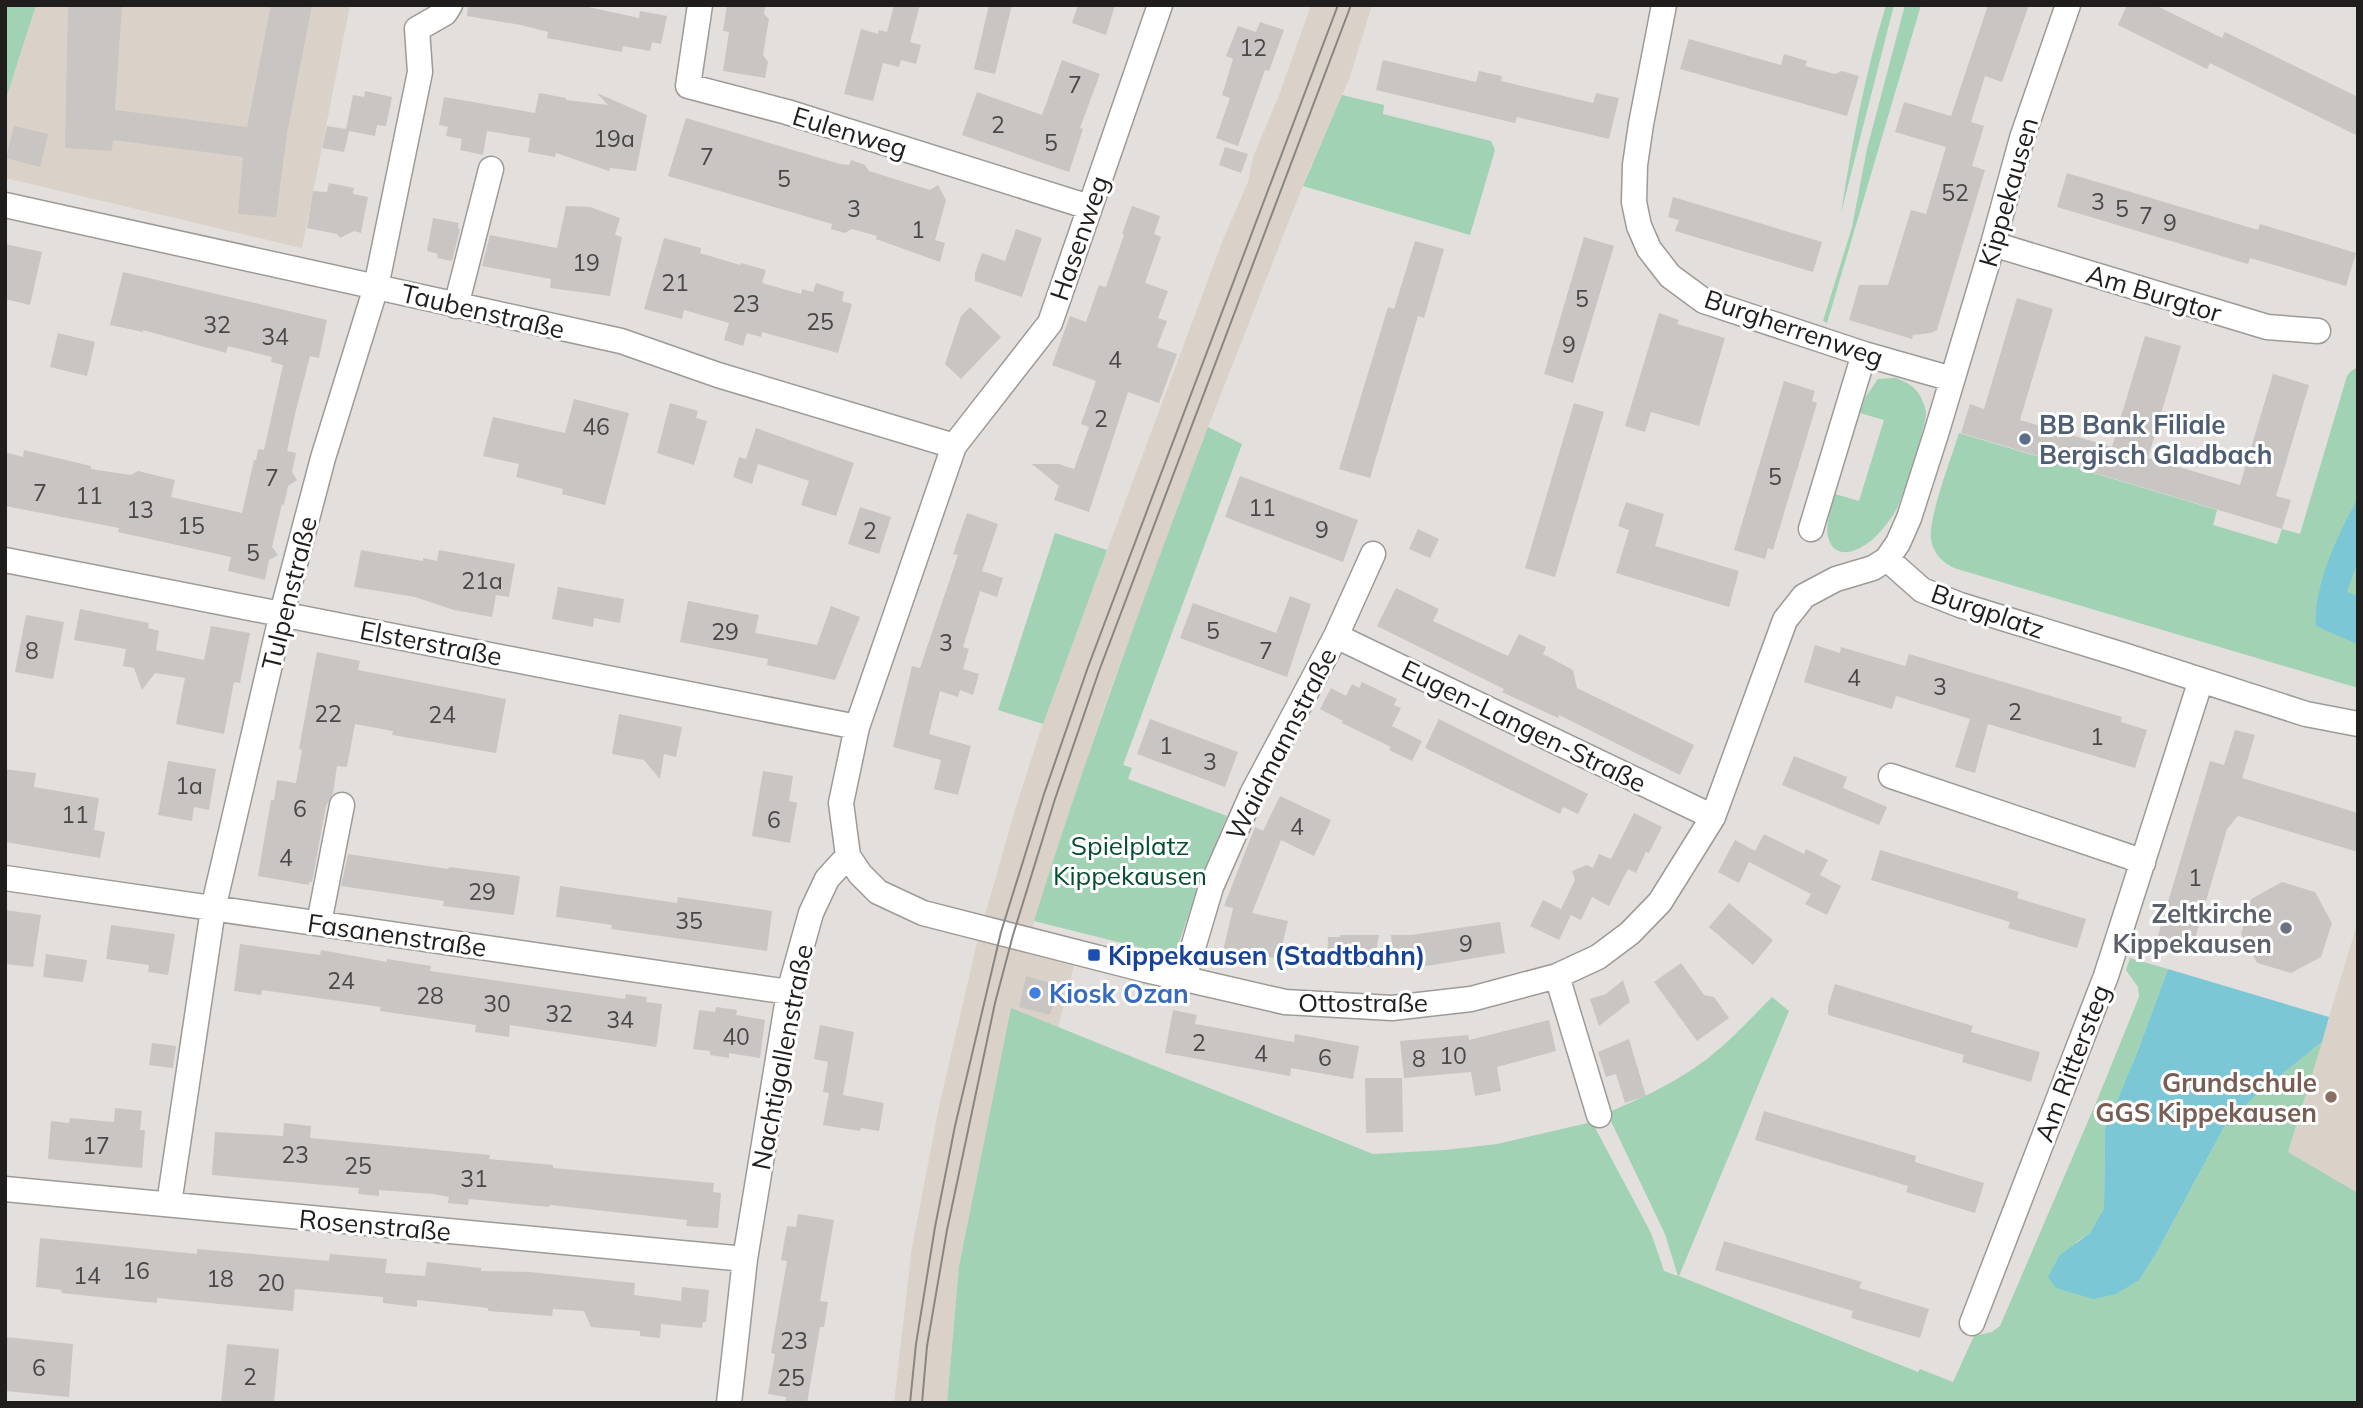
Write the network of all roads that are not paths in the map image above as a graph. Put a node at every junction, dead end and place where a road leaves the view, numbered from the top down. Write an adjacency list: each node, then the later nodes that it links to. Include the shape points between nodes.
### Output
1 (450, 5): 10 (street, Tulpenstraße, via 445,13 417,29 420,72)
2 (700, 5): 8 (street, Eulenweg, via 688,86 787,112)
3 (1160, 5): 8 (street, Hasenweg)
4 (1664, 5): 13 (street, Burgherrenweg, via 1636,165 1634,202 1649,249 1670,276 1704,301)
5 (2068, 5): 9 (street, Kippekausen, via 2022,138)
6 (491, 169): 11 (street)
7 (5, 205): 10 (street, Taubenstraße)
8 (1089, 207): 15 (street, Hasenweg, via 1050,323)
9 (1993, 244): 12 (street, Am Burgtor, via 2267,327); 14 (street, Kippekausen)
10 (376, 287): 11 (street, Taubenstraße); 20 (street, Tulpenstraße, via 323,458)
11 (456, 306): 15 (street, Taubenstraße, via 621,341)
12 (2318, 331)
13 (1864, 354): 14 (street, Burgherrenweg); 16 (street)
14 (1952, 379): 18 (street, via 1909,518)
15 (954, 446): 24 (street)
16 (1811, 529)
17 (1373, 554): 21 (street, Waidmannstraße)
18 (1887, 559): 22 (street, Burgplatz, via 1922,590 1960,605); 27 (street, Ottostraße, via 1804,596 1785,620)
19 (5, 560): 20 (street, Elsterstraße)
20 (282, 613): 24 (street, Elsterstraße); 31 (street, Tulpenstraße)
21 (1336, 636): 27 (street, Eugen-Langen-Straße); 34 (street, Waidmannstraße, via 1252,794 1211,887)
22 (2201, 680): 23 (street, Burgplatz, via 2306,714); 29 (street, Am Rittersteg)
23 (2358, 724)
24 (857, 727): 28 (street, via 841,803)
25 (1891, 776): 29 (street)
26 (342, 805): 32 (street)
27 (1713, 817): 33 (street, Ottostraße, via 1660,902 1630,933 1598,957)
28 (848, 856): 34 (street, Ottostraße, via 878,892 923,913); 35 (street, Nachtigallenstraße, via 827,880 811,913)
29 (2143, 863): 40 (street, Am Rittersteg, via 2106,976)
30 (5, 878): 31 (street, Fasanenstraße)
31 (213, 909): 32 (street, Fasanenstraße); 38 (street, Tulpenstraße)
32 (319, 923): 35 (street, Fasanenstraße)
33 (1557, 976): 34 (street, Ottostraße, via 1471,999 1392,1008 1284,1002); 36 (street)
34 (1184, 978)
35 (789, 992): 39 (street, Nachtigallenstraße)
36 (1599, 1115)
37 (5, 1189): 38 (street, Rosenstraße)
38 (169, 1204): 39 (street, Rosenstraße)
39 (745, 1259): 41 (street, Nachtigallenstraße)
40 (1972, 1323)
41 (729, 1403)

